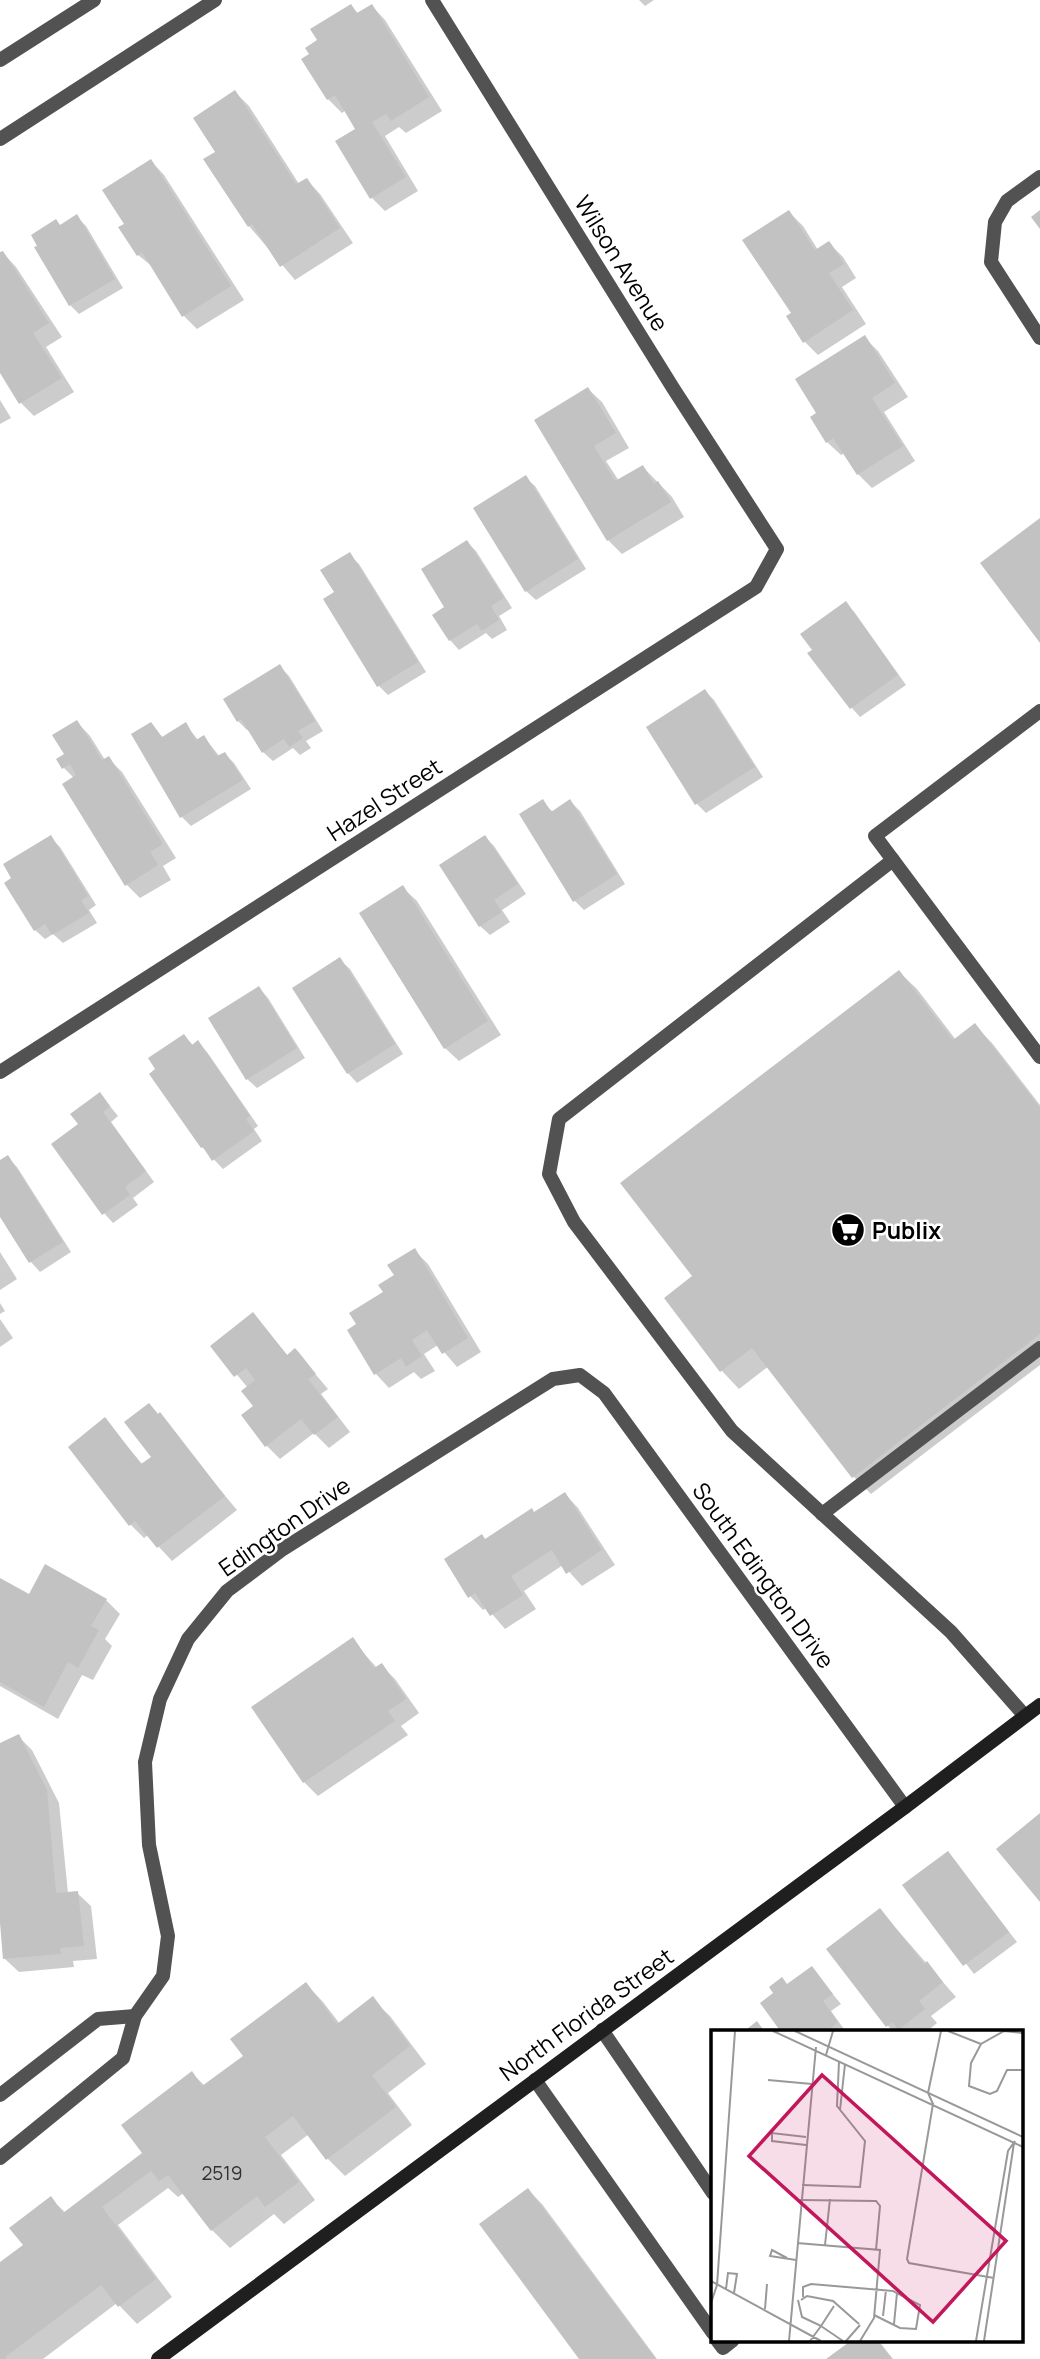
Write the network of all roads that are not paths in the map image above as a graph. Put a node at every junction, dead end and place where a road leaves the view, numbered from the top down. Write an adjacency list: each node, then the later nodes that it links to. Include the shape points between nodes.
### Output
1 (94, 0): 4 (street)
2 (215, 0): 5 (street)
3 (432, 0): 8 (street, Wilson Avenue)
4 (0, 60)
5 (0, 139)
6 (1040, 177): 7 (street, via 1007,201 995,222 991,262)
7 (1040, 338)
8 (776, 549): 12 (street, Hazel Street, via 757,587)
9 (1040, 710): 10 (street, via 875,836)
10 (893, 860): 11 (street); 15 (street, via 559,1119 549,1174 574,1222 732,1432)
11 (1040, 1057)
12 (0, 1072)
13 (1040, 1348): 15 (street)
14 (580, 1375): 18 (street, South Edington Drive, via 604,1393); 19 (street, Edington Drive, via 553,1379 283,1549 227,1591 188,1639 160,1699 145,1762 149,1845 168,1936 163,1976)
15 (822, 1514): 17 (street, via 951,1633)
16 (1040, 1705): 17 (street, North Florida Street)
17 (1025, 1716): 18 (street, North Florida Street)
18 (905, 1807): 20 (street, North Florida Street)
19 (135, 2016): 22 (street, via 99,2019); 23 (street, Edington Drive, via 124,2058)
20 (602, 2030): 21 (street, North Florida Street); 24 (street)
21 (535, 2080): 25 (street); 26 (street, North Florida Street)
22 (0, 2095)
23 (0, 2158)
24 (711, 2190)
25 (711, 2330)
26 (158, 2359)

